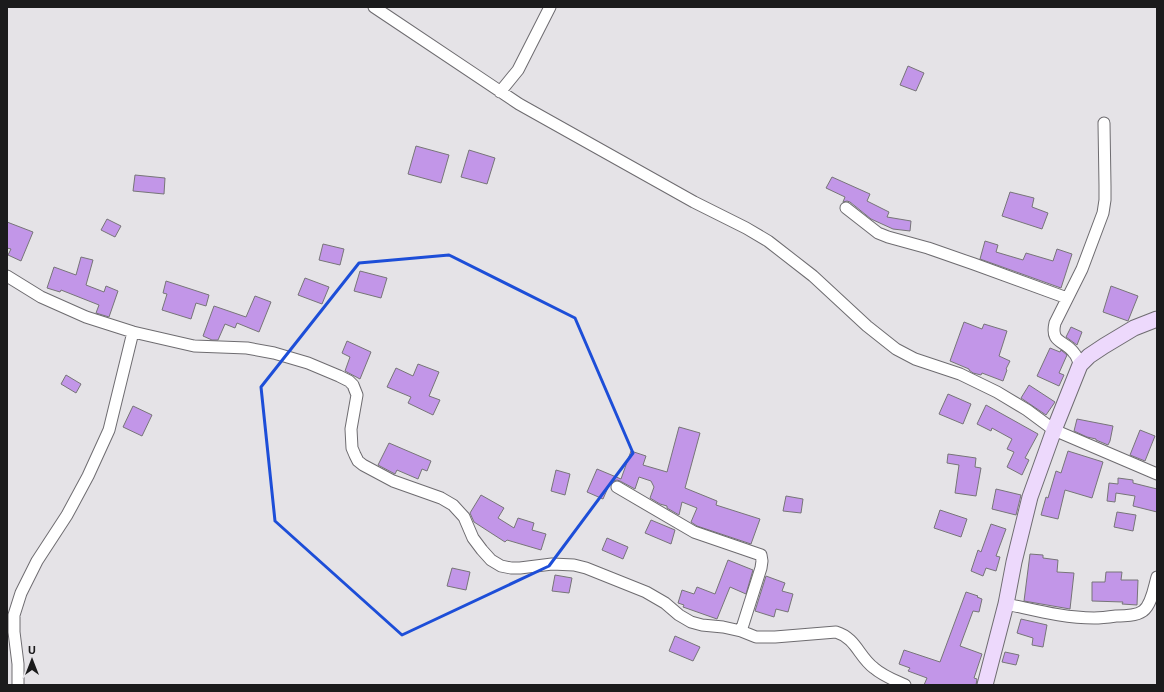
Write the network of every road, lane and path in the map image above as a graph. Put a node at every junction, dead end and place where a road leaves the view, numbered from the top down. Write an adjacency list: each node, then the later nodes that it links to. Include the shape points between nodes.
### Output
1 (374, 7): 3 (street)
2 (550, 7): 3 (street, via 518,70)
3 (500, 92): 11 (street, via 646,176 768,241 813,276 896,349 916,359 960,374 996,392)
4 (1104, 123): 7 (street, via 1103,213 1082,269)
5 (846, 208): 7 (street, via 878,233 928,248)
6 (7, 276): 9 (street, via 41,296 86,317)
7 (1067, 298): 10 (street, via 1055,322 1054,335 1075,353)
8 (1157, 319): 10 (street, via 1134,328 1089,356)
9 (133, 332): 16 (street, via 194,346 247,348 274,353 339,376 354,385 356,390 357,401 351,429 352,448 358,461 393,481 454,505 464,517 473,538 491,560 511,568 552,564 586,568 656,597 691,622); 17 (street, via 109,430 67,515 37,561 16,608 14,632)
10 (1080, 365): 11 (street)
11 (1054, 430): 12 (street); 15 (street, via 1030,497)
12 (1157, 474)
13 (617, 487): 16 (street, via 694,532 761,555 761,568)
14 (1157, 577): 15 (street, via 1148,605 1136,614 1094,618 1053,614)
15 (1006, 604): 19 (street)
16 (741, 631): 18 (street, via 765,638 836,632 843,634 851,640 873,668)
17 (18, 685)
18 (905, 685)
19 (985, 685)

